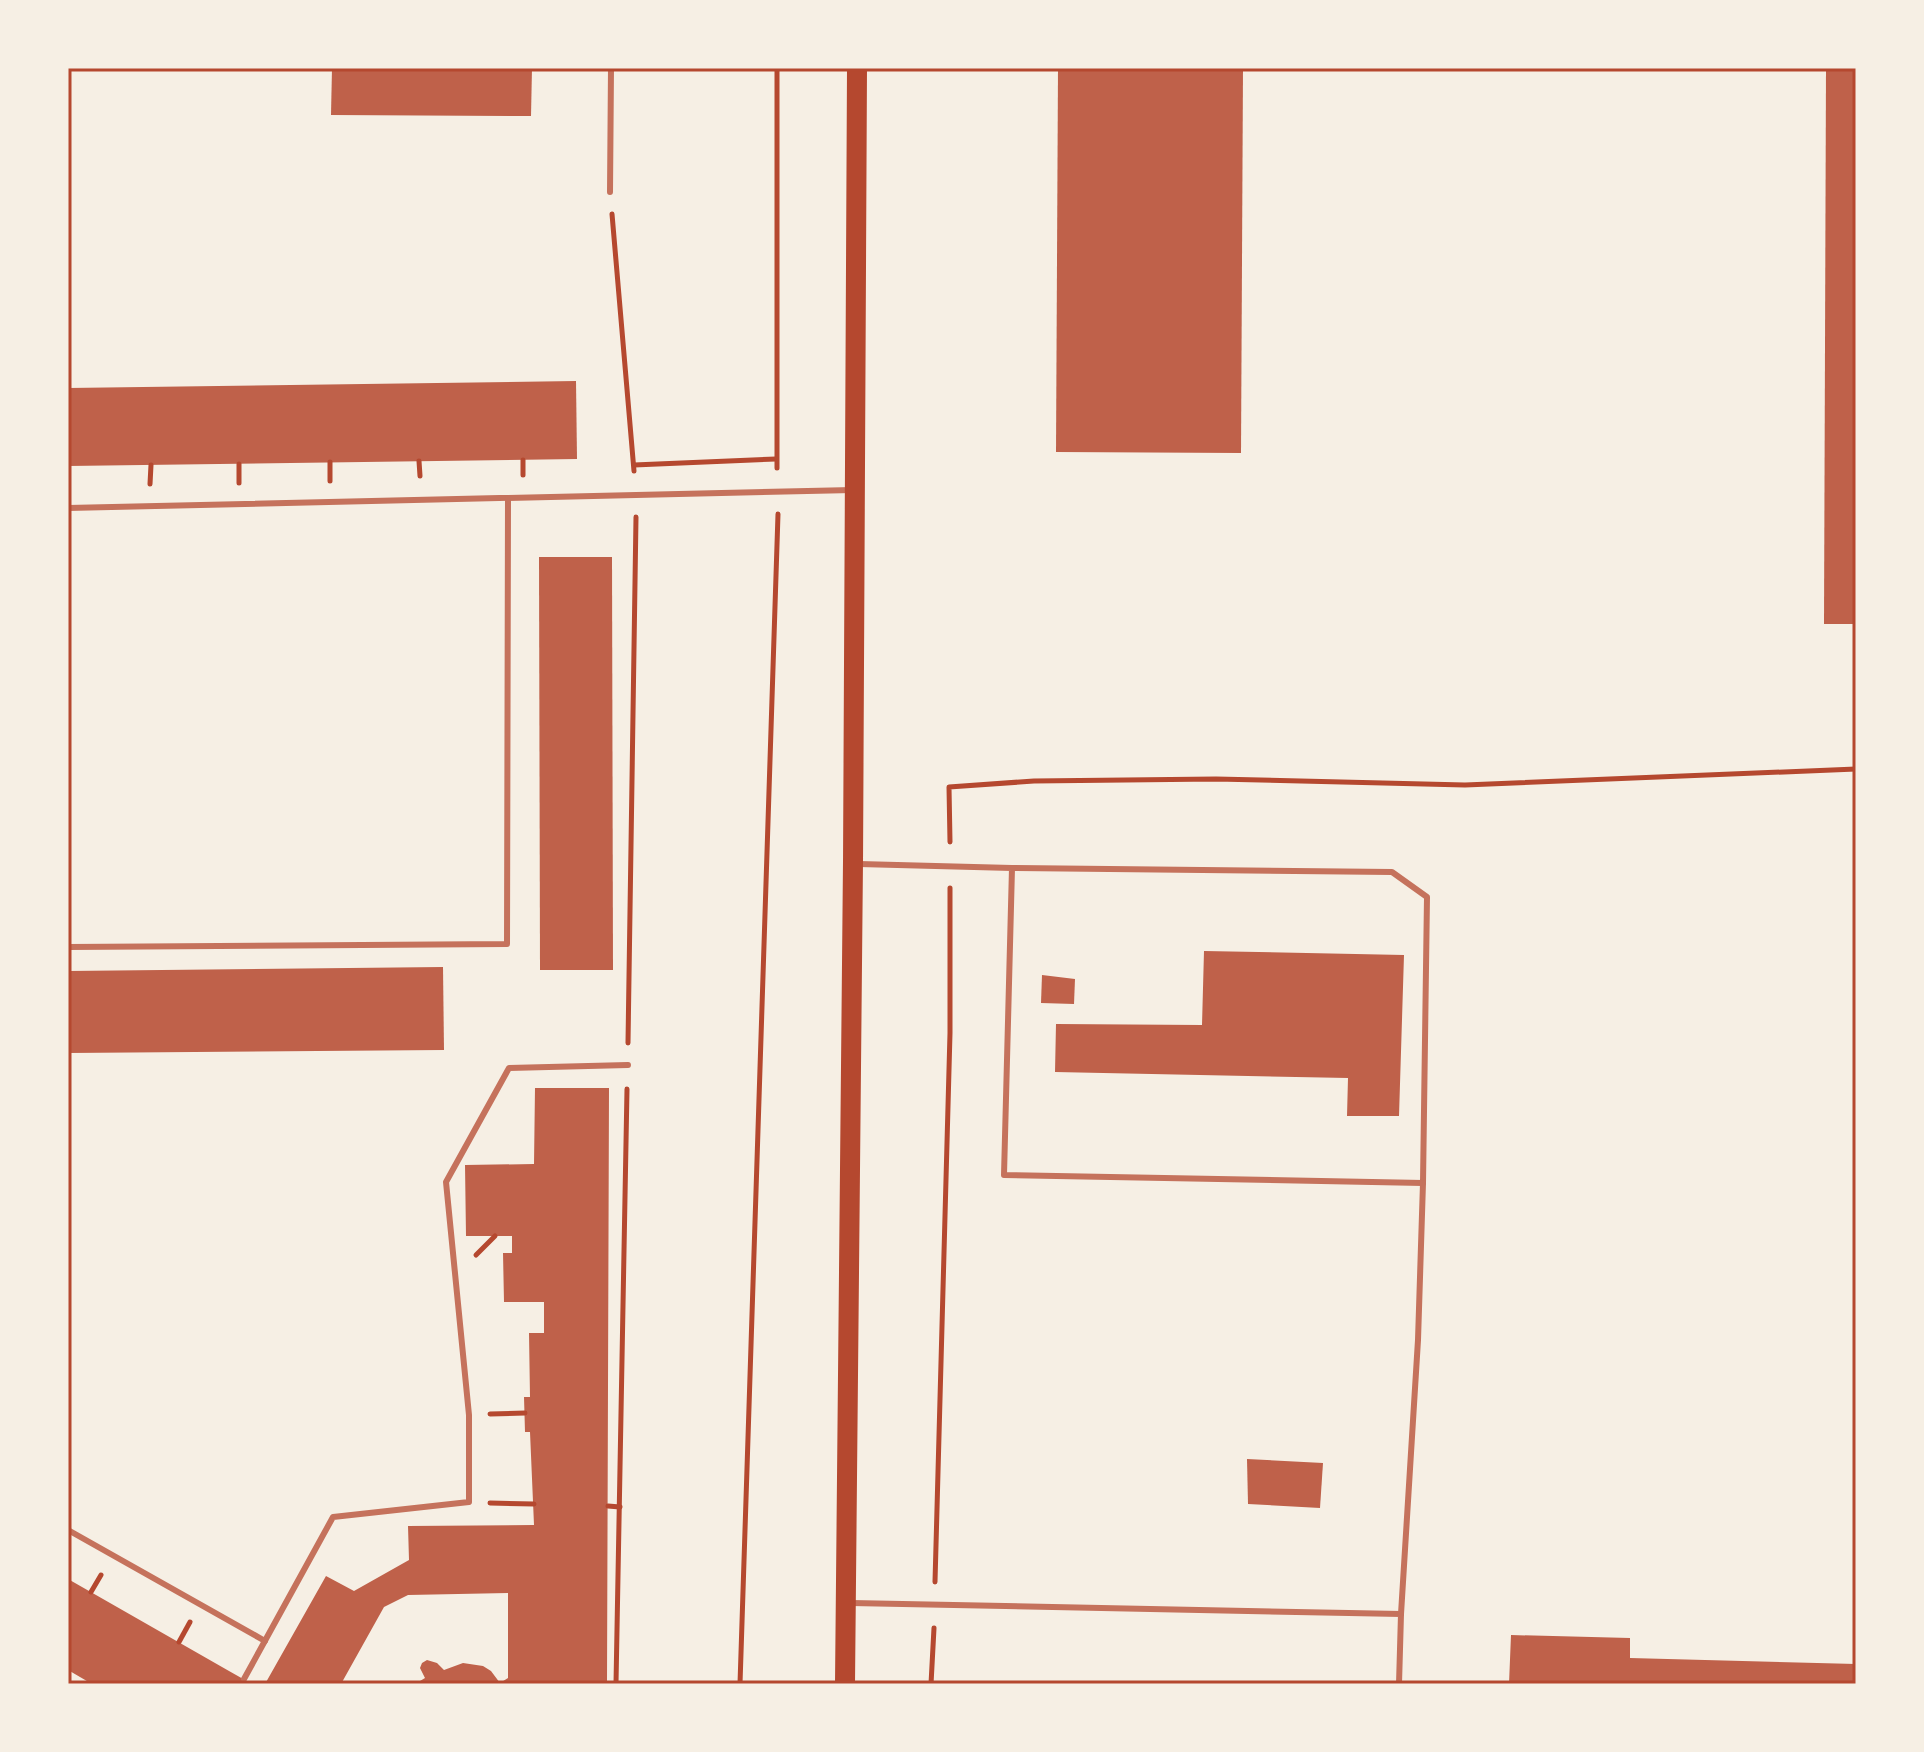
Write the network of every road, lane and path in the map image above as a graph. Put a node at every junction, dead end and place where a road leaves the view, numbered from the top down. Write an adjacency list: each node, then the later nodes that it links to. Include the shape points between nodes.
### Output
1 (611, 68): 4 (lane)
2 (777, 68): 5 (path)
3 (857, 68): 7 (main road)
4 (610, 192): 6 (path)
5 (776, 459): 6 (path); 8 (path)
6 (634, 465): 9 (path)
7 (857, 490): 8 (lane); 13 (main road)
8 (780, 494): 9 (lane); 32 (path)
9 (636, 496): 10 (lane); 17 (path)
10 (508, 498): 11 (lane); 16 (lane, via 507,944)
11 (68, 508)
12 (1856, 769): 14 (path, via 1465,785 1216,779 949,787)
13 (855, 864): 14 (lane); 26 (main road)
14 (950, 866): 15 (lane); 27 (path)
15 (1012, 868): 18 (lane, via 1392,872 1427,897); 18 (lane, via 1004,1175)
16 (68, 947)
17 (628, 1065): 20 (lane, via 509,1068 446,1182); 24 (path)
18 (1423, 1183): 28 (lane)
19 (525, 1413): 20 (path)
20 (469, 1415): 21 (lane)
21 (469, 1502): 22 (path); 29 (lane, via 333,1517)
22 (534, 1504)
23 (608, 1506): 24 (path)
24 (620, 1507): 31 (path)
25 (68, 1530): 29 (lane)
26 (846, 1603): 27 (lane); 33 (main road)
27 (935, 1606): 28 (lane); 34 (path)
28 (1401, 1614): 35 (lane)
29 (265, 1641): 30 (lane)
30 (244, 1679)
31 (616, 1684)
32 (740, 1684)
33 (845, 1684)
34 (931, 1684)
35 (1399, 1684)

